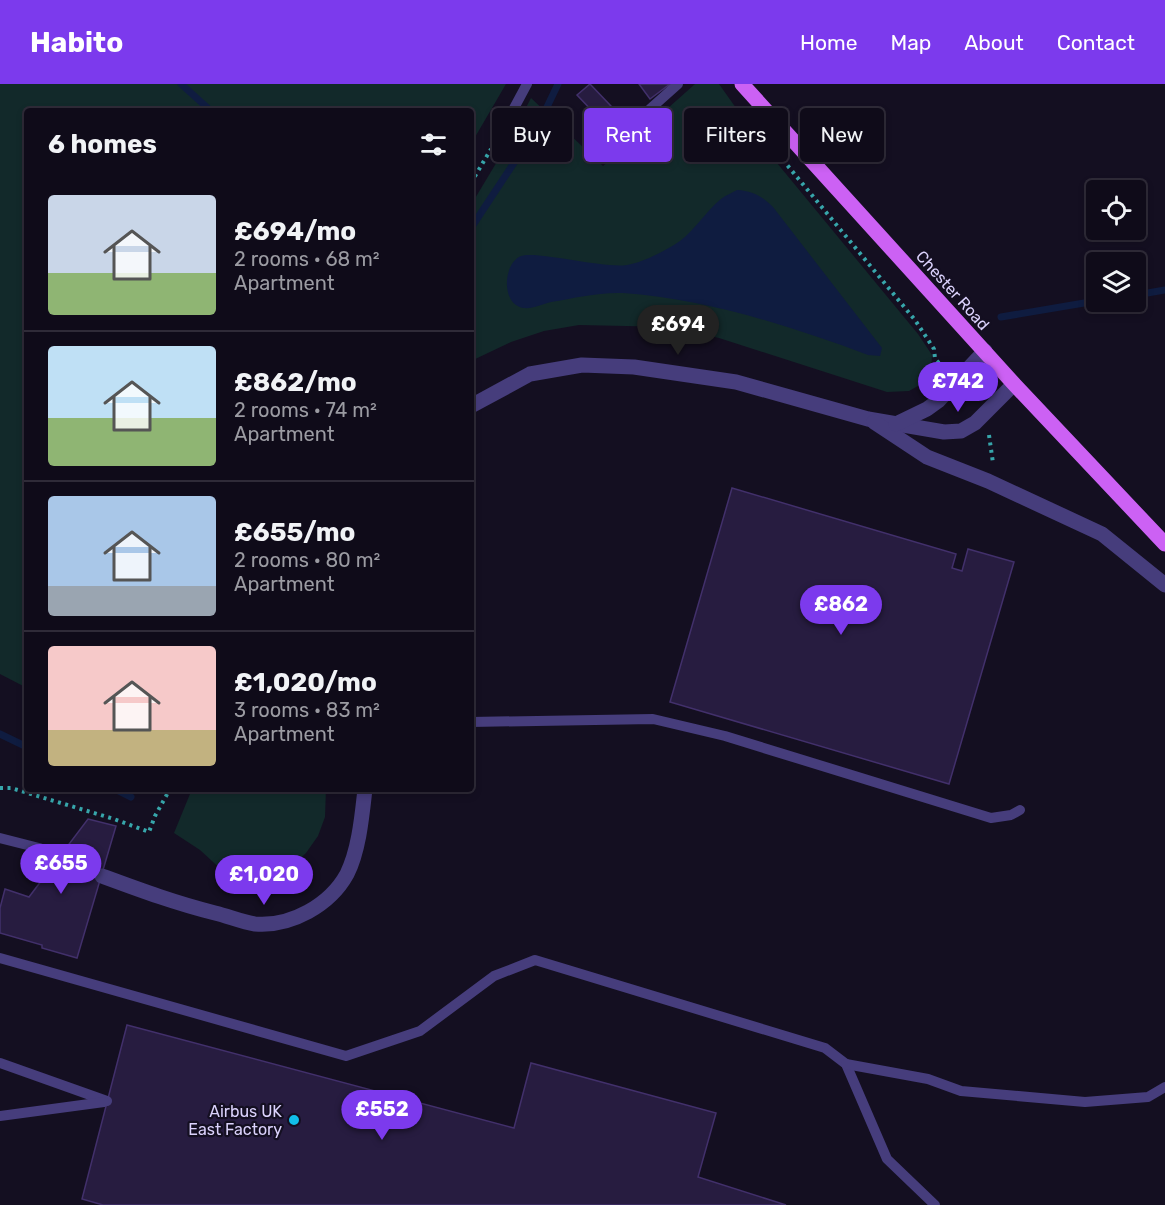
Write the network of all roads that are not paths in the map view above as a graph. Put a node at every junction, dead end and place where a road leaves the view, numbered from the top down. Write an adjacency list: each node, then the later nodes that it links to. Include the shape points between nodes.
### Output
1 (527, 84): 4 (lane)
2 (678, 84): 5 (lane)
3 (742, 84): 6 (main road, Chester Road)
4 (514, 108)
5 (651, 108)
6 (985, 351): 7 (main road, Chester Road); 10 (street, via 938,401)
7 (1014, 384): 10 (street, via 975,423 961,431); 11 (main road, Chester Road)
8 (474, 404): 9 (street, via 530,374 582,365 634,367 736,382)
9 (868, 419): 10 (street); 12 (street, via 927,457 1102,534)
10 (896, 424)
11 (1165, 544)
12 (1165, 585)
13 (474, 722): 15 (lane, via 653,720 725,736 991,818)
14 (365, 792): 18 (street, via 360,830 347,873 334,893 312,911 286,921 255,924 180,904)
15 (1020, 810)
16 (0, 838): 17 (lane)
17 (60, 856)
18 (102, 876)
19 (0, 958): 21 (lane, via 346,1056 420,1030 494,976 535,960 825,1048)
20 (0, 1063): 23 (lane, via 107,1101)
21 (846, 1064): 22 (lane, via 928,1079 961,1090 1085,1102 1148,1097); 24 (lane, via 887,1159)
22 (1165, 1087)
23 (0, 1116)
24 (935, 1205)

